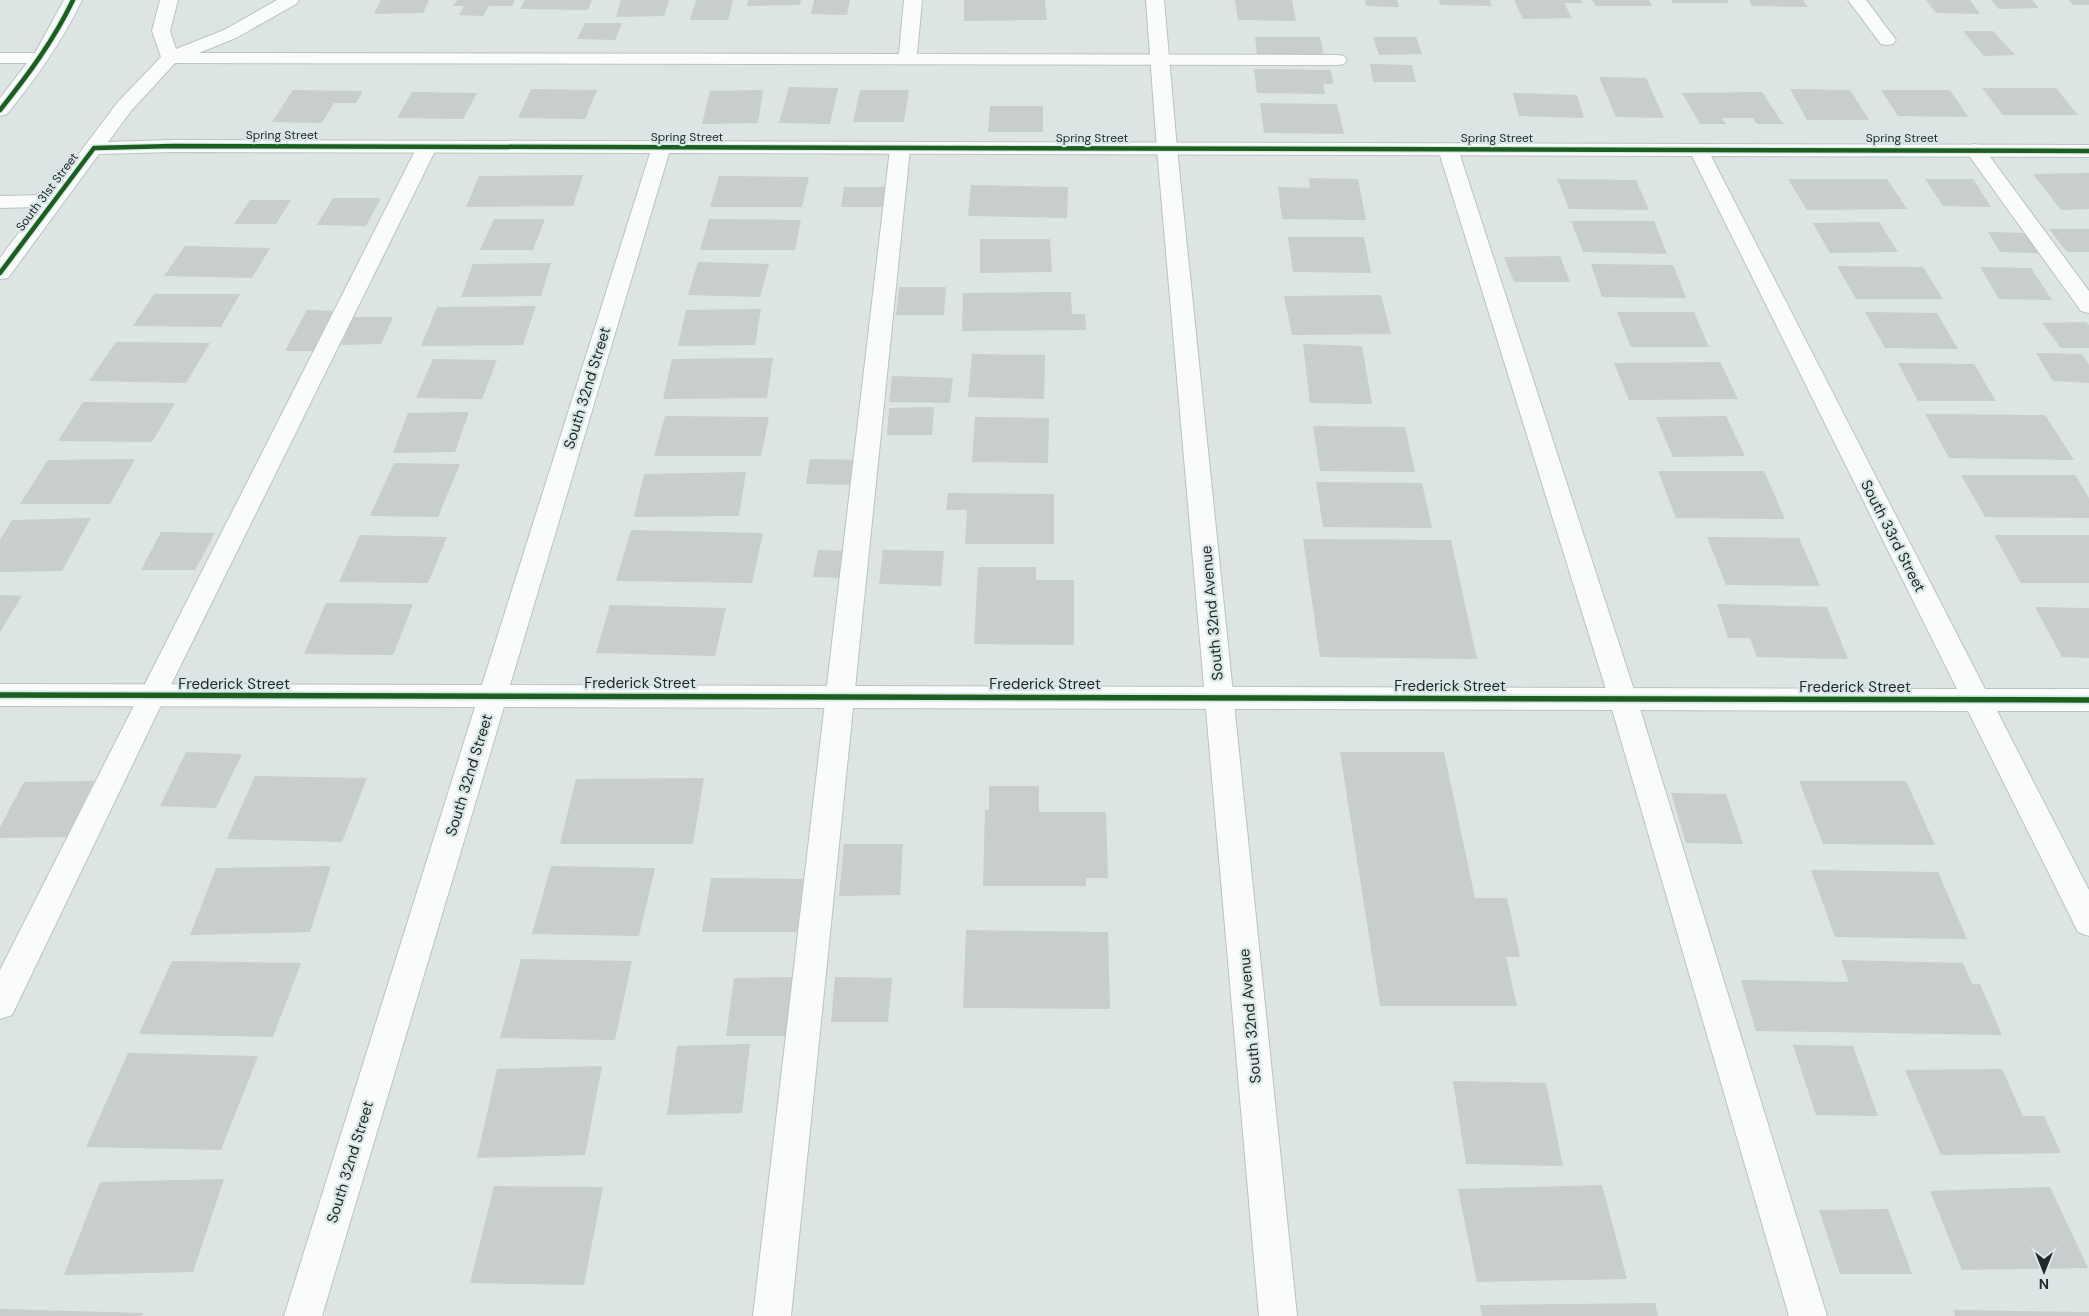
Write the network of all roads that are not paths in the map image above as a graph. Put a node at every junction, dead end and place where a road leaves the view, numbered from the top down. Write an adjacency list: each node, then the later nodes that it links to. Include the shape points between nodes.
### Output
1 (73, 0): 9 (street, via 60,29)
2 (169, 0): 10 (street, via 161,31)
3 (290, 0): 10 (street, South 31st Street, via 230,34)
4 (913, 0): 11 (street)
5 (1155, 0): 13 (street, South 32nd Avenue)
6 (1857, 0): 7 (street)
7 (1887, 40)
8 (0, 58): 9 (street)
9 (40, 58): 14 (street)
10 (170, 58): 11 (street); 16 (street, South 31st Street, via 124,107)
11 (907, 60): 13 (street)
12 (1338, 60): 13 (street)
13 (1161, 61): 19 (street, South 32nd Avenue)
14 (0, 110)
15 (427, 147): 16 (street, Spring Street); 17 (street, Spring Street); 31 (street)
16 (94, 148): 25 (street, South 31st Street)
17 (660, 148): 18 (street, Spring Street); 29 (street, South 32nd Street)
18 (900, 149): 19 (street, Spring Street); 30 (street)
19 (1167, 149): 20 (street, Spring Street); 32 (street, South 32nd Avenue)
20 (1448, 149): 21 (street, Spring Street); 33 (street)
21 (1698, 149): 22 (street, Spring Street); 34 (street, South 33rd Street)
22 (1975, 150): 23 (street, Spring Street); 27 (street)
23 (2089, 151)
24 (0, 202): 25 (street)
25 (54, 202): 26 (street, South 31st Street)
26 (0, 273)
27 (2089, 306)
28 (0, 695): 31 (street, Frederick Street)
29 (493, 695): 30 (street, Frederick Street); 31 (street, Frederick Street); 38 (street, South 32nd Street)
30 (840, 696): 32 (street, Frederick Street); 39 (street)
31 (151, 697): 37 (street)
32 (1220, 698): 33 (street, Frederick Street); 40 (street, South 32nd Avenue)
33 (1623, 699): 34 (street, Frederick Street); 41 (street)
34 (1976, 700): 35 (street, Frederick Street); 36 (street, South 33rd Street)
35 (2089, 700)
36 (2089, 922)
37 (0, 1004)
38 (303, 1316)
39 (772, 1316)
40 (1278, 1316)
41 (1808, 1316)

